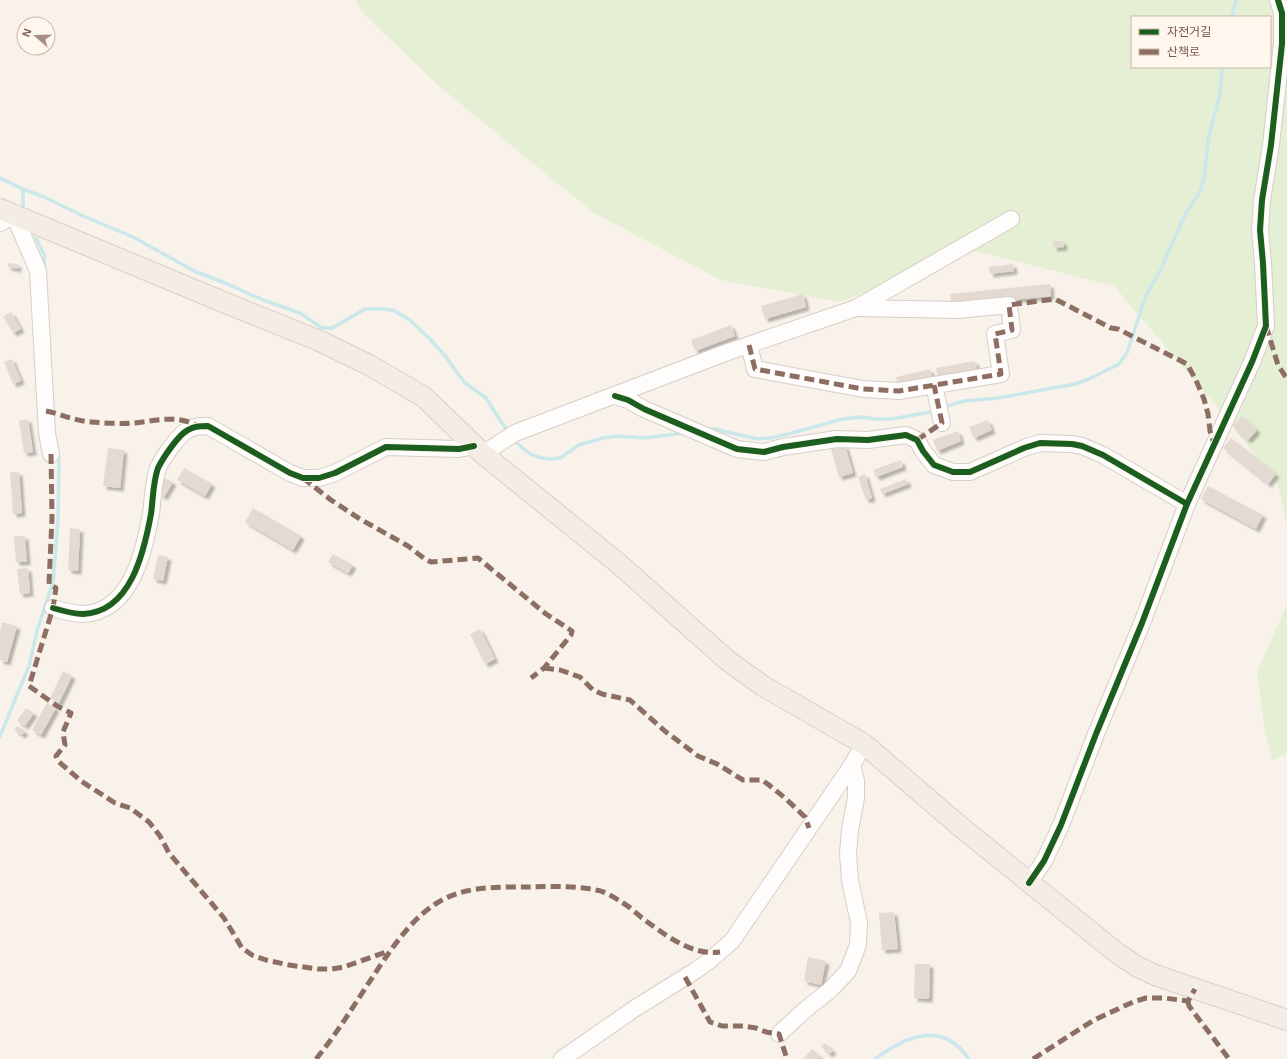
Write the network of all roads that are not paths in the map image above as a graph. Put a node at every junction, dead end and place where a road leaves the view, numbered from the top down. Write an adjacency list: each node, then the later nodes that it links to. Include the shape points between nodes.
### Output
1 (1278, 0): 11 (street, via 1282,13 1282,44 1260,230 1266,326)
2 (5, 215): 9 (main road, via 340,350 424,397); 10 (street, via 38,271 47,433)
3 (1011, 219): 4 (street)
4 (856, 308): 5 (street); 6 (street, via 958,310 1009,305 1012,330 995,334 1001,374)
5 (749, 345): 6 (street, via 755,369 863,389 899,391); 7 (street)
6 (934, 385): 8 (street)
7 (615, 396): 9 (street, via 515,433); 11 (street, via 737,449 751,452 837,439 868,440 906,435 917,440 934,465 962,473 1040,443 1072,444 1103,455)
8 (940, 414)
9 (479, 450): 12 (street, via 386,447 335,473 318,478 303,478 208,426 186,430 166,453 158,469 139,564 123,593 110,605 96,612 83,614); 13 (main road, via 619,564 727,660 763,686)
10 (51, 454)
11 (1187, 504): 15 (street, via 1061,825 1044,861)
12 (53, 608)
13 (864, 744): 14 (street); 15 (main road)
14 (852, 765): 17 (street, via 856,780 856,798 848,852 850,880 859,923 858,945 848,970 829,992); 18 (street, via 732,941 700,968 634,1008)
15 (1029, 883): 16 (main road, via 1138,967 1176,983)
16 (1287, 1020)
17 (779, 1034)
18 (562, 1059)

